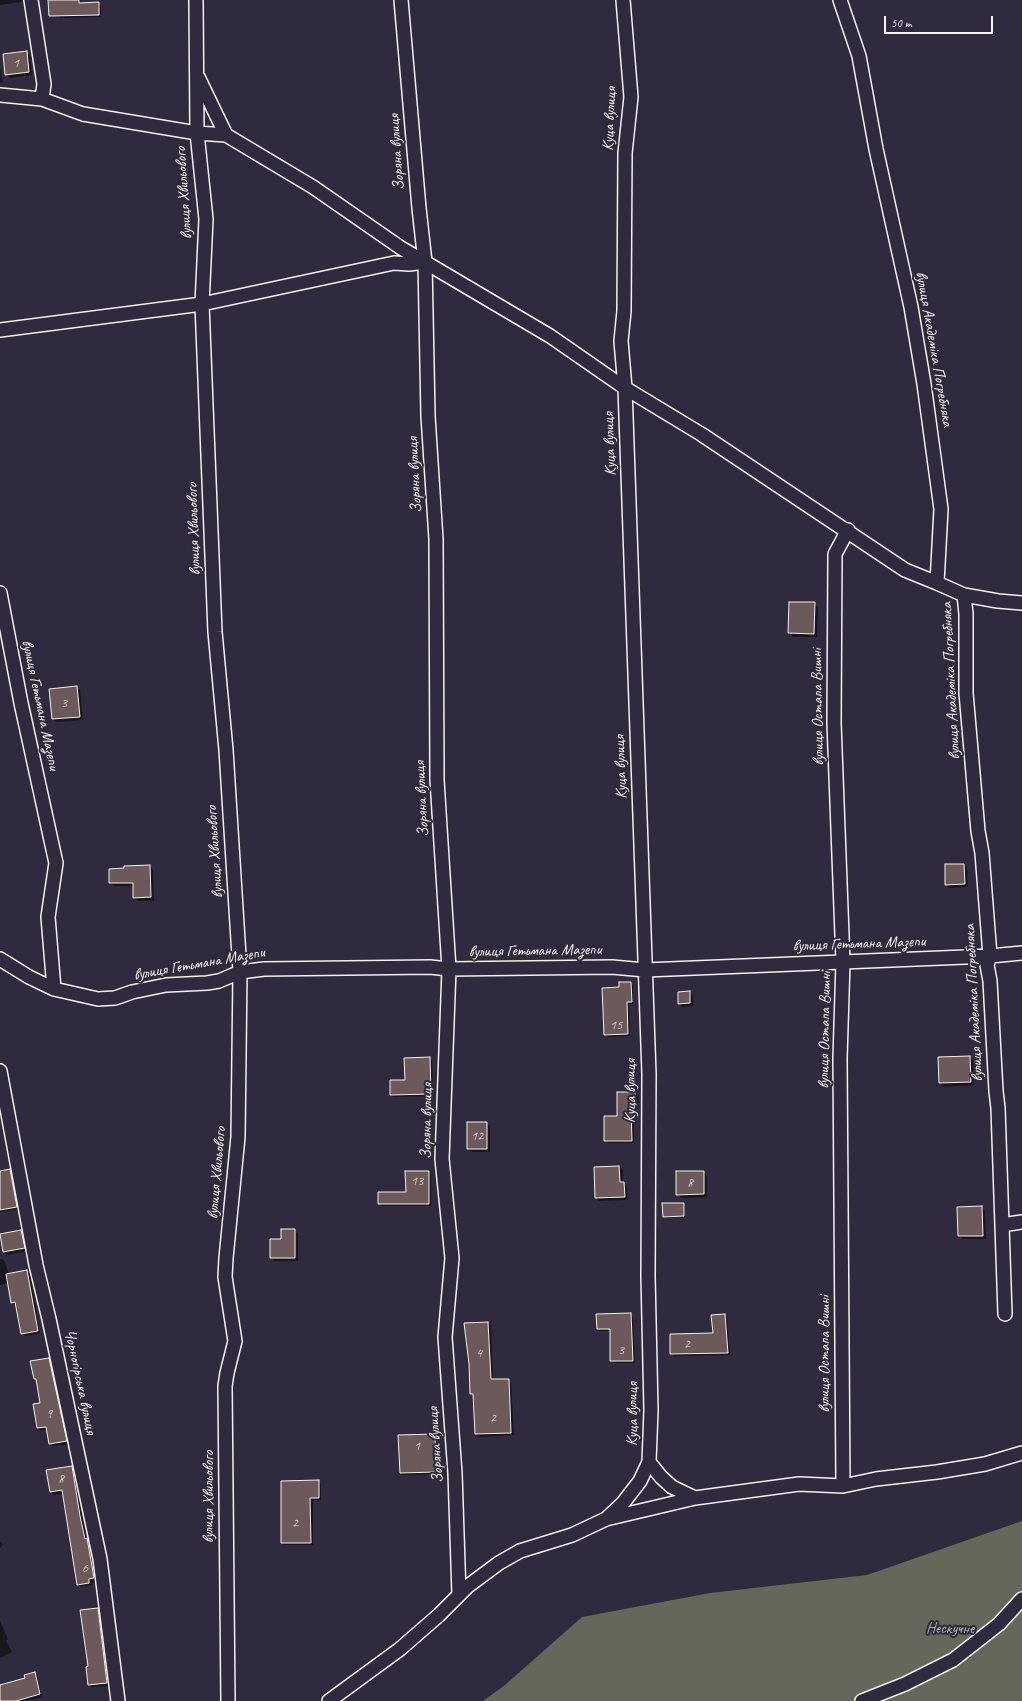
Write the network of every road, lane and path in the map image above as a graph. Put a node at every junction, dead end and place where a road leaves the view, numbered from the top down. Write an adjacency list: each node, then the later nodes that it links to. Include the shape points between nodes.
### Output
1 (31, 0): 8 (street, via 44,84)
2 (196, 0): 6 (street, вулиця Хвильового)
3 (401, 0): 11 (street, Зоряна вулиця)
4 (623, 0): 14 (street, Куца вулиця, via 631,97 625,152 624,311 620,341)
5 (840, 0): 16 (street, вулиця Академіка Погребняка, via 859,56 876,149 911,307 924,384 941,509)
6 (196, 74): 9 (street, вулиця Хвильового); 10 (street)
7 (0, 95): 8 (street)
8 (42, 99): 9 (street, via 83,114)
9 (197, 133): 10 (street); 12 (street, вулиця Хвильового, via 206,219)
10 (226, 135): 11 (street, via 313,187)
11 (425, 262): 12 (street, via 394,262); 14 (street, via 550,336); 24 (street, Зоряна вулиця, via 428,416 436,539 437,780)
12 (202, 304): 13 (street); 26 (street, вулиця Хвильового, via 215,632 226,750)
13 (0, 330)
14 (625, 388): 15 (street, via 701,434); 25 (street, Куца вулиця)
15 (848, 530): 16 (street, via 905,570); 23 (street, вулиця Остапа Вишні, via 835,554 834,723)
16 (937, 583): 18 (street, вулиця Академіка Погребняка)
17 (0, 593): 27 (street, вулиця Гетьмана Мазепи, via 56,863 48,917)
18 (964, 595): 19 (street); 21 (street, вулиця Академіка Погребняка, via 966,693)
19 (1022, 602)
20 (1022, 953): 21 (street, вулиця Гетьмана Мазепи)
21 (990, 956): 23 (street, вулиця Гетьмана Мазепи); 30 (street, вулиця Академіка Погребняка, via 987,965 998,1108)
22 (0, 959): 27 (street, вулиця Гетьмана Мазепи)
23 (843, 962): 25 (street, вулиця Гетьмана Мазепи); 34 (street, вулиця Остапа Вишні, via 840,1058)
24 (449, 969): 25 (street, вулиця Гетьмана Мазепи, via 612,967); 26 (street, вулиця Гетьмана Мазепи, via 264,968); 37 (street, Зоряна вулиця, via 442,1159 452,1258 445,1337 456,1473)
25 (645, 970): 33 (street, Куца вулиця, via 649,1074)
26 (240, 972): 27 (street, вулиця Гетьмана Мазепи, via 219,981 166,985 115,998 98,999); 40 (street, вулиця Хвильового, via 238,1137 225,1277 235,1341 226,1386)
27 (54, 989)
28 (0, 1071): 39 (street, Чорногірська вулиця, via 36,1265 100,1559)
29 (1022, 1222): 30 (street)
30 (1002, 1225): 31 (street, вулиця Академіка Погребняка)
31 (1005, 1314)
32 (1022, 1453): 34 (street, via 985,1464)
33 (649, 1462): 35 (street, via 672,1487); 36 (street, Куца вулиця, via 640,1481 623,1503)
34 (843, 1486): 35 (street, via 799,1484)
35 (695, 1498): 36 (street)
36 (606, 1519): 37 (street, via 572,1535 520,1551 481,1575)
37 (459, 1595): 41 (street, via 400,1649)
38 (1022, 1599): 42 (street, via 999,1624 953,1660 906,1684)
39 (118, 1701)
40 (228, 1701)
41 (329, 1701)
42 (862, 1701)

